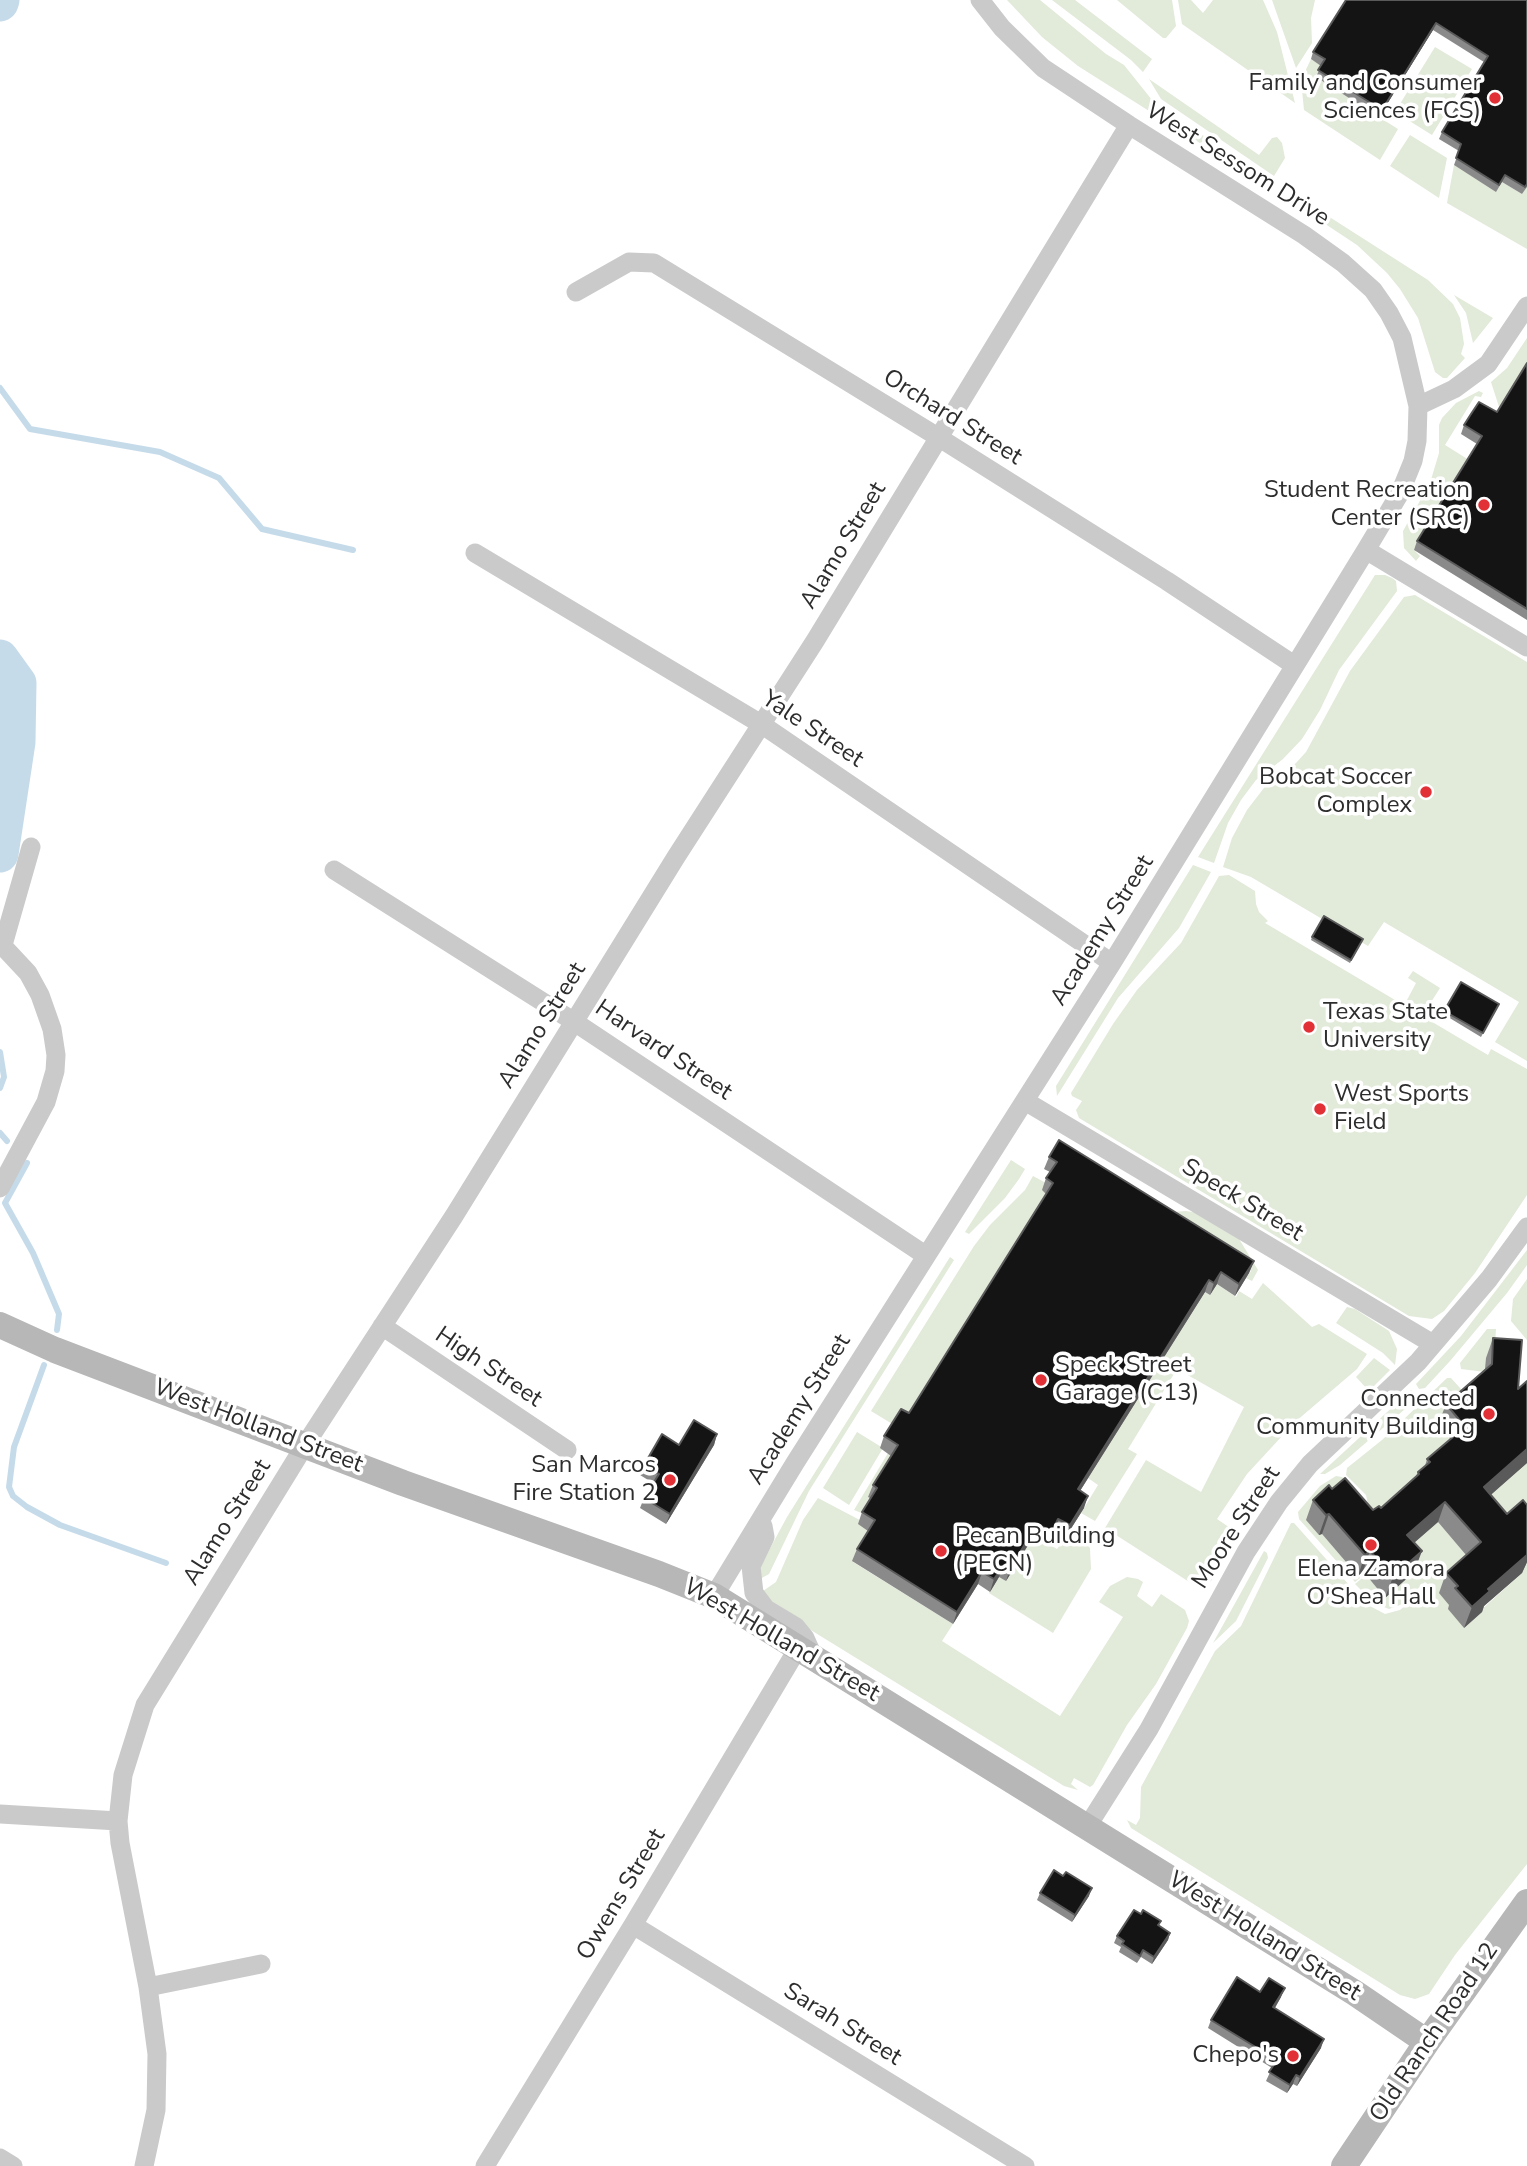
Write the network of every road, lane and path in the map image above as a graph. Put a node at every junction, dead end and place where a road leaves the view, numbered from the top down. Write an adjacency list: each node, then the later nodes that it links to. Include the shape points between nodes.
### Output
1 (980, 0): 2 (street, West Sessom Drive, via 1043,68)
2 (1129, 125): 5 (street, West Sessom Drive, via 1304,235 1363,281 1402,338); 6 (street, Alamo Street)
3 (576, 292): 6 (street, Orchard Street, via 629,262 654,263)
4 (1527, 306): 5 (street, via 1488,364 1454,389)
5 (1418, 406): 7 (street, Academy Street, via 1417,441 1407,479)
6 (939, 437): 10 (street, Orchard Street); 11 (street, Alamo Street)
7 (1366, 550): 9 (street); 10 (street, Academy Street)
8 (475, 553): 11 (street, Yale Street)
9 (1527, 647)
10 (1294, 665): 15 (street, Academy Street)
11 (761, 724): 15 (street, Yale Street); 16 (street, Alamo Street)
12 (31, 847): 14 (street)
13 (334, 870): 16 (street, Harvard Street)
14 (2, 944): 18 (street, via 28,973 40,995 56,1055 46,1102)
15 (1112, 963): 17 (street, Academy Street)
16 (573, 1021): 20 (street, Harvard Street); 22 (street, Alamo Street)
17 (1025, 1101): 20 (street, Academy Street); 23 (street, Speck Street)
18 (0, 1188)
19 (1527, 1227): 23 (street, Moore Street)
20 (925, 1255): 26 (street, Academy Street)
21 (0, 1325): 24 (street, West Holland Street)
22 (382, 1326): 24 (street, Alamo Street); 25 (street, High Street)
23 (1433, 1344): 31 (street, Moore Street, via 1310,1464 1261,1527 1149,1729)
24 (305, 1445): 27 (street, West Holland Street); 30 (street, Alamo Street, via 145,1705 123,1775)
25 (567, 1450)
26 (762, 1517): 27 (street, Academy Street); 28 (street, via 765,1537 751,1566 754,1593 766,1609 796,1627 805,1638)
27 (714, 1596): 28 (street, West Holland Street)
28 (806, 1652): 31 (street, West Holland Street); 33 (street, Owens Street)
29 (0, 1814): 30 (street)
30 (118, 1821): 35 (street, Alamo Street)
31 (1087, 1827): 36 (street, West Holland Street)
32 (1527, 1902): 36 (street, Old Ranch Road 12)
33 (633, 1926): 40 (street, Owens Street); 41 (street, Sarah Street)
34 (261, 1964): 35 (street)
35 (148, 1987): 39 (street, Alamo Street, via 158,2083)
36 (1427, 2042): 42 (street, Old Ranch Road 12)
37 (0, 2158): 38 (street)
38 (13, 2166)
39 (144, 2166)
40 (485, 2166)
41 (1025, 2166)
42 (1344, 2166)

